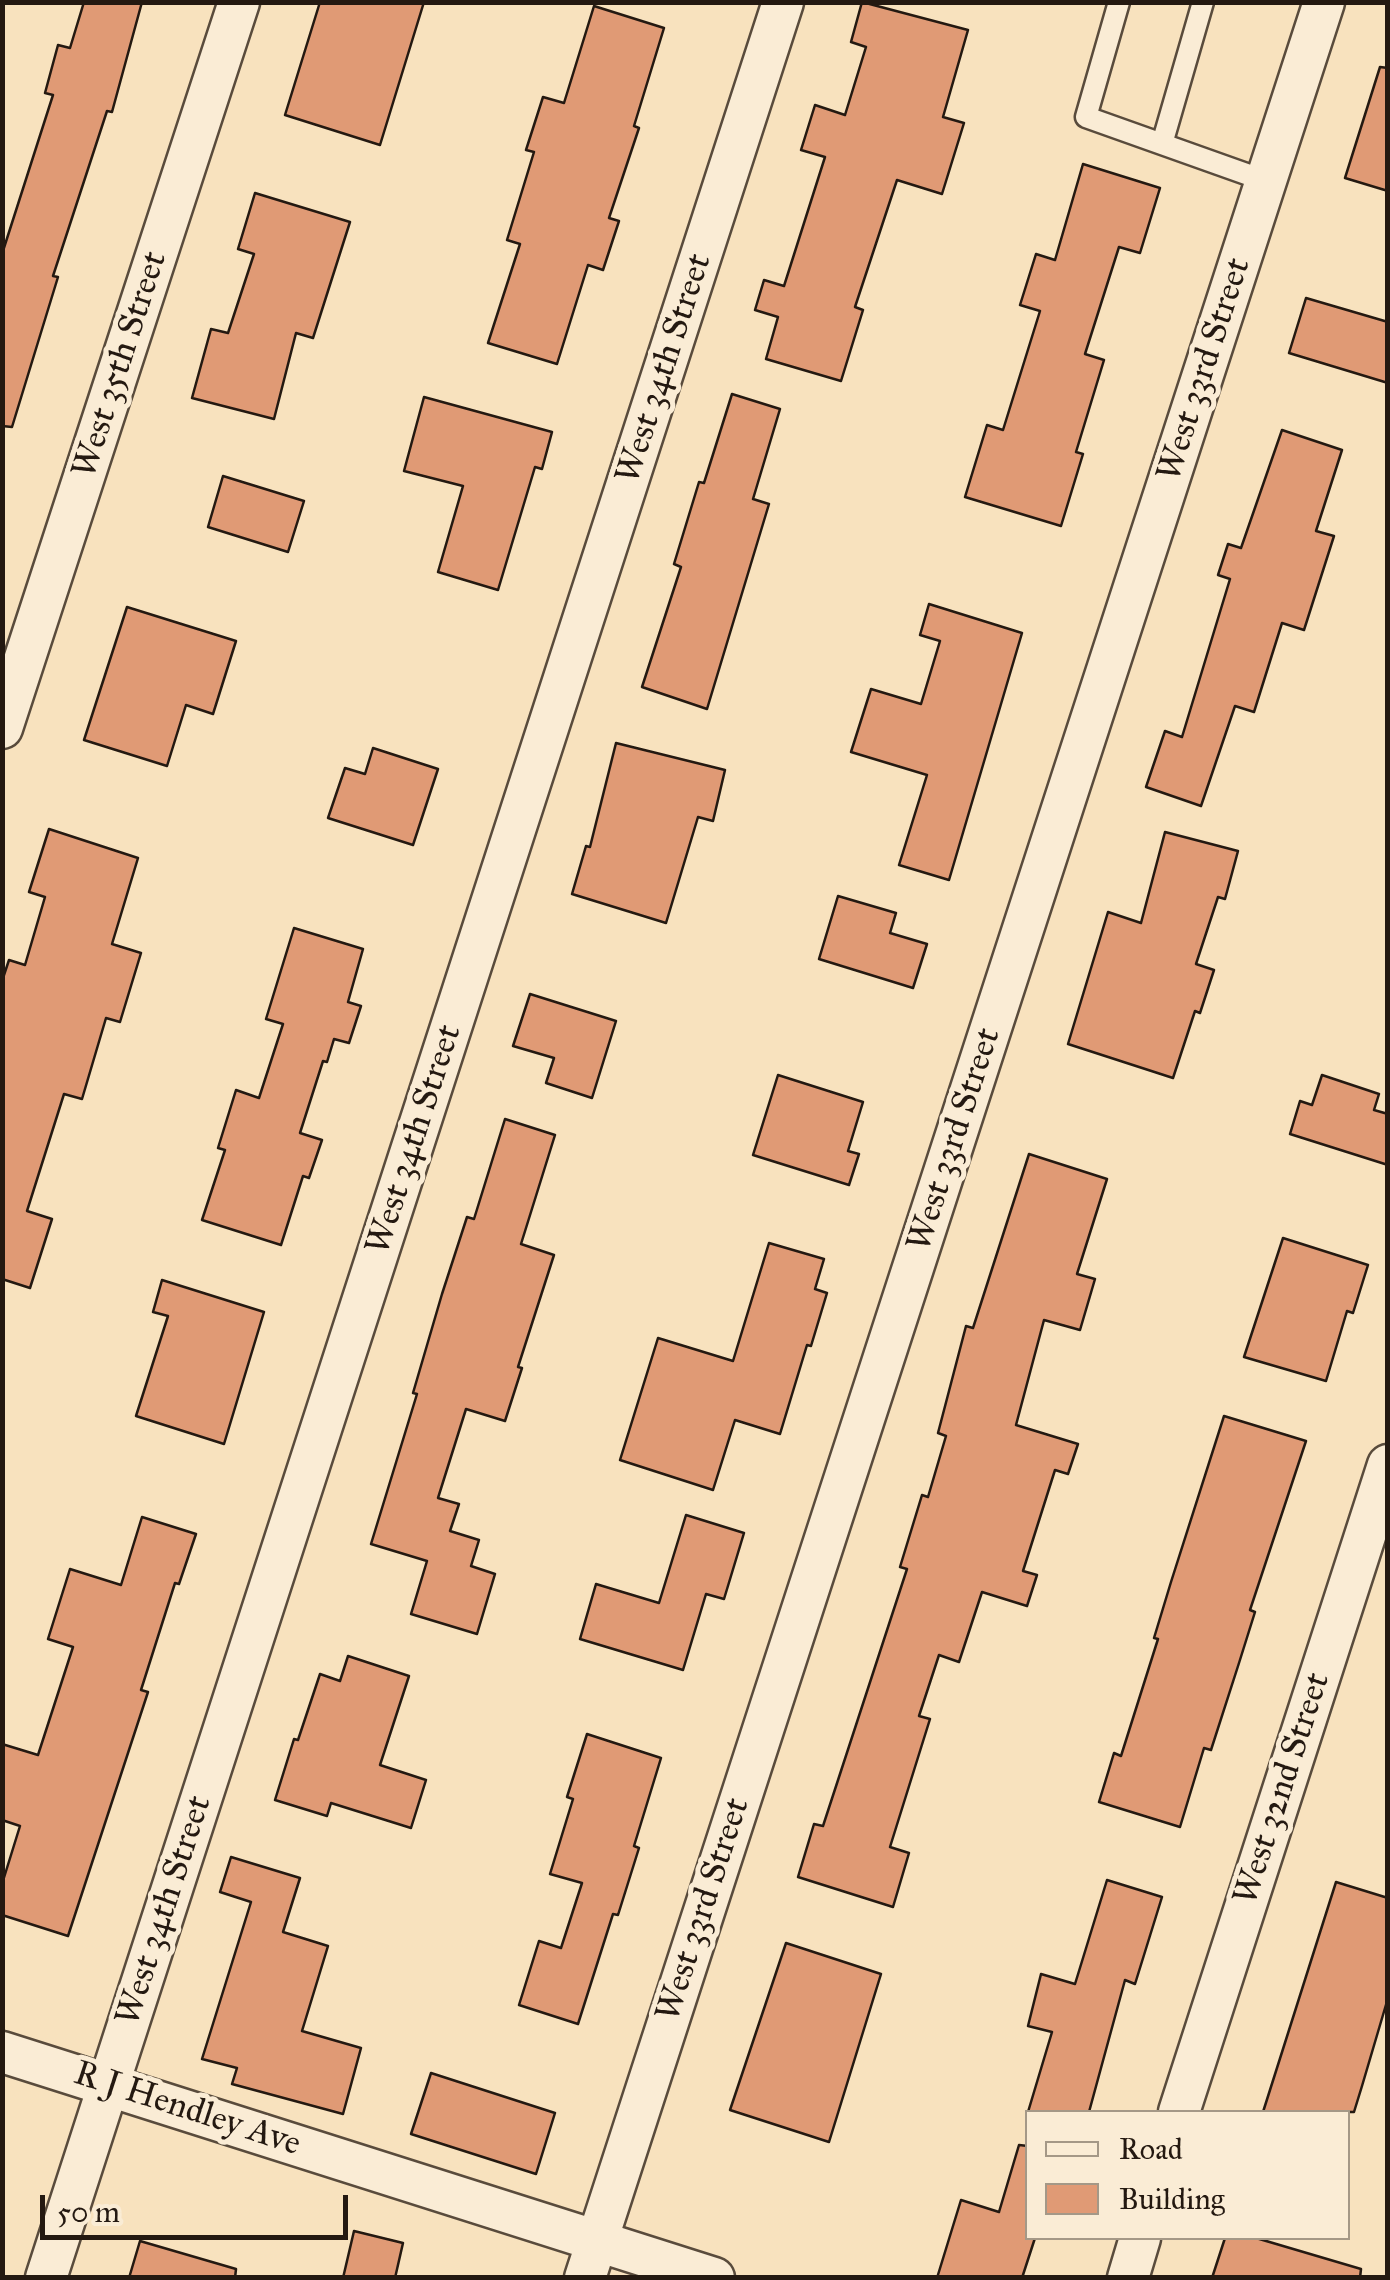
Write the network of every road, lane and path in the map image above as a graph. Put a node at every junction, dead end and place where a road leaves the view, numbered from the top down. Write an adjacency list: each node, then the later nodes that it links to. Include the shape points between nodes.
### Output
1 (239, 2): 8 (street, West 35th Street)
2 (784, 2): 12 (street, West 34th Street)
3 (1119, 2): 6 (lane, via 1086,117)
4 (1203, 2): 6 (lane)
5 (1324, 2): 7 (street, West 33rd Street)
6 (1162, 144): 7 (lane)
7 (1266, 181): 15 (street, West 33rd Street)
8 (12, 669): 9 (street, West 35th Street)
9 (2, 728)
10 (1388, 1465): 13 (street, West 32nd Street)
11 (2, 2052): 12 (street, R J Hendley Ave)
12 (108, 2085): 15 (street, R J Hendley Ave); 16 (street, West 34th Street)
13 (1180, 2110)
14 (1139, 2240): 18 (street)
15 (591, 2259): 17 (street, R J Hendley Ave)
16 (46, 2278)
17 (714, 2278)
18 (1128, 2278)

